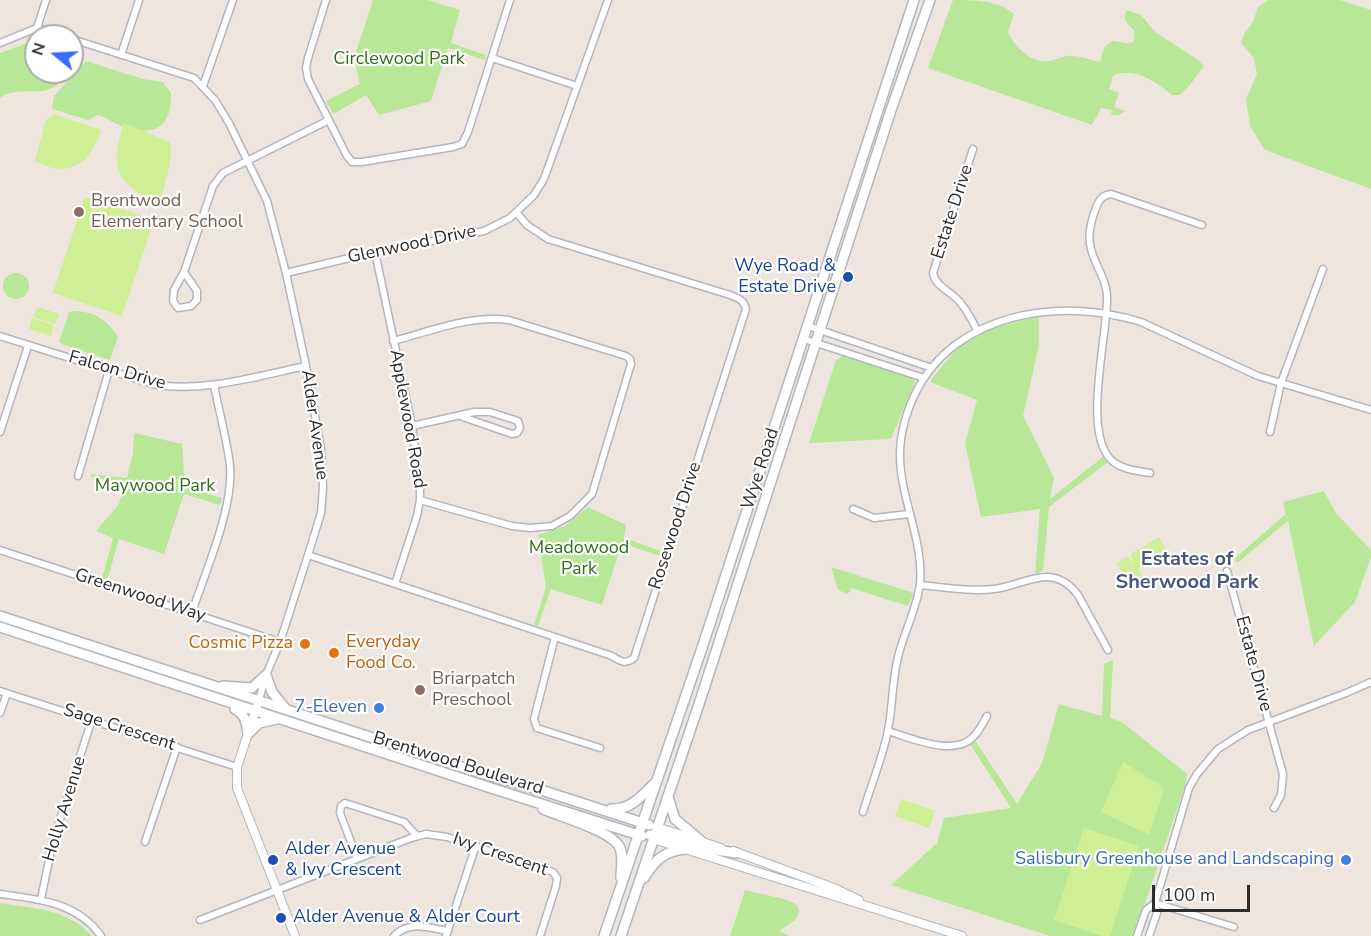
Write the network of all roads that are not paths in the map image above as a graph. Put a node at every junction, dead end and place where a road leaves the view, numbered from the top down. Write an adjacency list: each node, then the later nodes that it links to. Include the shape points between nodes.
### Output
1 (46, 0): 9 (street)
2 (139, 0): 13 (street)
3 (233, 0): 15 (street)
4 (326, 0): 17 (street, via 306,68)
5 (510, 0): 14 (street)
6 (608, 0): 16 (street, Glenwood Drive)
7 (914, 0): 27 (main road, Wye Road)
8 (930, 0): 28 (main road, Wye Road)
9 (38, 24)
10 (24, 33): 11 (street)
11 (0, 43)
12 (84, 43): 13 (street, Alder Avenue)
13 (121, 55): 15 (street, Alder Avenue, via 194,78)
14 (492, 58): 16 (street); 17 (street, via 462,144 352,162)
15 (203, 86): 19 (street, Alder Avenue, via 229,123)
16 (577, 86): 20 (street, Glenwood Drive, via 544,179)
17 (329, 120): 19 (street)
18 (973, 149): 29 (street, Estate Drive, via 933,273 939,285 960,302)
19 (246, 161): 24 (street, via 215,181); 25 (street, Alder Avenue, via 267,201)
20 (516, 212): 22 (street, Glenwood Drive, via 484,231); 59 (street, Rosewood Drive, via 548,239 730,295 740,299 746,309 634,658 621,662)
21 (1202, 225): 26 (street, via 1111,194 1101,198 1089,236 1106,285)
22 (375, 252): 25 (street, Glenwood Drive); 32 (street, Applewood Road)
23 (1323, 269): 39 (street)
24 (184, 272): 24 (street, via 174,290 173,302 178,308 191,306 197,300 197,291)
25 (286, 273): 35 (street, Alder Avenue)
26 (1106, 315): 29 (street, via 1032,314 997,321); 39 (street, via 1141,322 1232,365); 46 (street, via 1097,394 1099,429 1109,458 1131,470)
27 (808, 326): 28 (street); 31 (main road, Wye Road)
28 (819, 330): 33 (main road, Wye Road); 36 (street)
29 (977, 330): 36 (street)
30 (0, 336): 34 (street, Falcon Drive)
31 (804, 339): 33 (street); 80 (main road, Wye Road)
32 (393, 341): 43 (street, Applewood Road); 48 (street, via 473,320 497,318 626,356 631,364 592,494 570,516 552,526 530,528)
33 (816, 342): 38 (street); 81 (main road, Wye Road)
34 (28, 346): 37 (street, Falcon Drive); 44 (street)
35 (306, 366): 40 (street, Falcon Drive); 52 (street, Alder Avenue, via 323,471 321,513)
36 (932, 368): 38 (street)
37 (109, 370): 40 (street, Falcon Drive, via 156,385); 47 (street)
38 (924, 378): 50 (street, via 907,413 901,440 900,467)
39 (1281, 383): 41 (street); 45 (street)
40 (214, 385): 56 (street, via 230,468 229,490 227,509)
41 (1371, 410)
42 (460, 416): 42 (street, via 512,434 520,428 518,421 490,412); 43 (street)
43 (412, 426): 48 (street, Applewood Road)
44 (0, 432)
45 (1270, 432)
46 (1150, 473)
47 (78, 476)
48 (420, 500): 54 (street, Applewood Road)
49 (853, 509): 50 (street, via 874,518)
50 (909, 514): 55 (street, via 920,560)
51 (0, 550): 56 (street, Greenwood Way)
52 (308, 555): 54 (street, Rosewood Drive); 60 (street, Alder Avenue)
53 (1227, 571): 74 (street, Estate Drive)
54 (395, 585): 59 (street, Rosewood Drive)
55 (920, 585): 61 (street, via 993,590 1038,577 1058,579 1078,595); 75 (street, via 898,656)
56 (192, 612): 60 (street, Greenwood Way)
57 (0, 616): 64 (main road, Brentwood Boulevard)
58 (0, 627): 66 (main road, Brentwood Boulevard)
59 (555, 637): 78 (street, via 534,719 537,728)
60 (280, 642): 62 (street, Alder Avenue)
61 (1108, 651)
62 (266, 675): 64 (main road, via 252,687); 67 (street, Alder Avenue); 68 (main road, via 272,692)
63 (1371, 682): 74 (street, Estate Drive)
64 (218, 687): 67 (main road, Brentwood Boulevard)
65 (4, 692): 70 (street); 72 (street, Sage Crescent)
66 (216, 699): 69 (main road, Brentwood Boulevard); 76 (main road, via 246,717)
67 (259, 700): 68 (main road, Brentwood Boulevard); 69 (street, Alder Avenue)
68 (285, 708): 83 (main road, Brentwood Boulevard)
69 (255, 712): 73 (main road, Brentwood Boulevard); 76 (street, Alder Avenue)
70 (0, 713)
71 (987, 716): 75 (street, via 974,738 959,746 929,744)
72 (92, 719): 77 (street, Sage Crescent); 100 (street, Holly Avenue, via 53,842)
73 (278, 719): 76 (main road, via 259,723); 82 (main road, Brentwood Boulevard)
74 (1268, 723): 84 (street, Estate Drive, via 1283,774 1281,795); 101 (street, Estate Drive, via 1248,730 1218,749 1197,774 1186,795)
75 (888, 731): 85 (street)
76 (248, 734): 79 (street, Alder Avenue)
77 (177, 747): 79 (street, Sage Crescent); 91 (street)
78 (600, 748)
79 (237, 767): 97 (street, Alder Avenue, via 237,788)
80 (658, 780): 83 (main road, via 627,808); 86 (main road, Wye Road)
81 (671, 784): 87 (main road, Wye Road); 90 (main road, via 668,797 672,814)
82 (490, 788): 88 (main road, Brentwood Boulevard); 96 (main road, via 612,839 622,855)
83 (597, 807): 86 (main road, Brentwood Boulevard)
84 (1274, 808)
85 (863, 812)
86 (643, 823): 87 (main road, Brentwood Boulevard); 88 (main road, Wye Road)
87 (655, 833): 88 (main road, Brentwood Boulevard); 90 (street, Brentwood Boulevard); 93 (street, Brentwood Boulevard); 94 (main road, via 703,848); 98 (main road, Wye Road)
88 (639, 835): 96 (main road, Wye Road)
89 (417, 836): 92 (street, Ivy Crescent, via 441,835); 95 (street, Ivy Crescent); 95 (street, via 404,822 345,803 340,813)
90 (701, 841): 94 (street, Brentwood Boulevard)
91 (145, 842)
92 (476, 845): 105 (street); 109 (street, Ivy Crescent, via 555,874 556,886)
93 (685, 849): 98 (main road, via 657,859); 102 (street, Brentwood Boulevard)
94 (736, 853): 102 (street, Brentwood Boulevard, via 834,888)
95 (357, 858): 97 (street, Ivy Crescent)
96 (621, 885): 110 (main road, Wye Road)
97 (277, 890): 103 (street, Ivy Crescent); 107 (street, Alder Avenue)
98 (636, 890): 111 (main road, Wye Road)
99 (0, 894): 100 (street)
100 (41, 899): 106 (street, via 76,911 92,923)
101 (1155, 903): 104 (street); 113 (street, Estate Drive, via 1146,910); 114 (street, Estate Drive, via 1157,913)
102 (879, 909): 112 (street, Brentwood Boulevard)
103 (200, 920)
104 (1234, 927)
105 (447, 934): 108 (street, via 413,925)
106 (100, 936)
107 (295, 936)
108 (394, 936)
109 (540, 936)
110 (604, 936)
111 (621, 936)
112 (962, 936)
113 (1137, 936)
114 (1149, 936)

